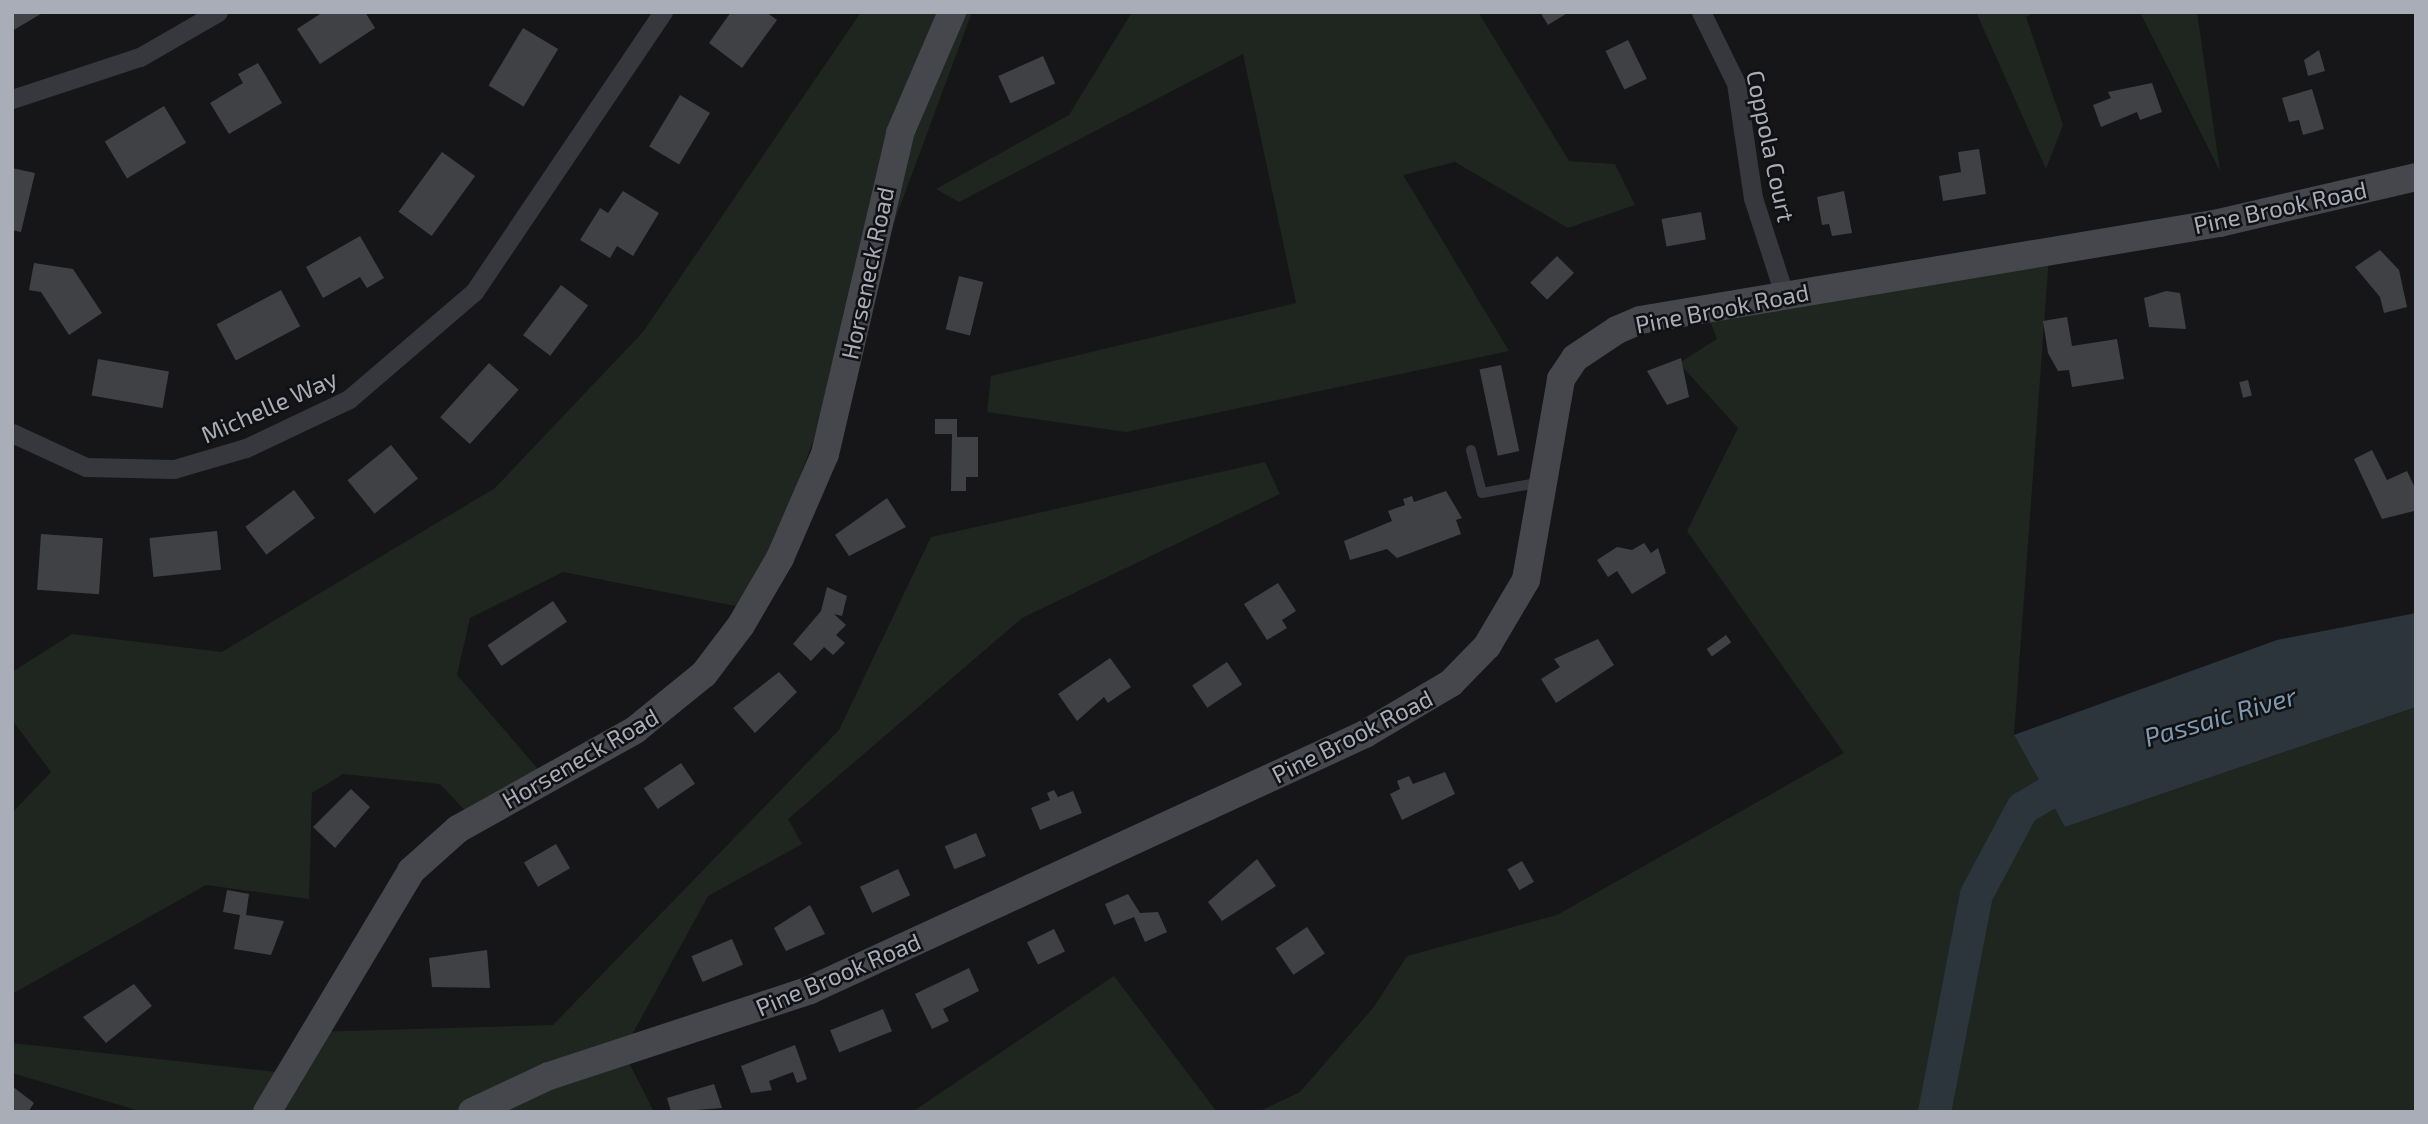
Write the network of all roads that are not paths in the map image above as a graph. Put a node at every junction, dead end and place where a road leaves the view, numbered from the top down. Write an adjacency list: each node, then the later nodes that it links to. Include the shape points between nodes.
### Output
1 (218, 12): 5 (street, via 140,57)
2 (663, 12): 8 (street, Michelle Way, via 474,292 349,399 246,448 174,469 86,467)
3 (952, 12): 11 (street, Horseneck Road, via 897,145 825,454 780,558 741,625 704,674 635,730 458,829 411,871)
4 (1701, 12): 7 (street, Coppola Court, via 1736,83 1753,198)
5 (12, 99)
6 (2416, 177): 7 (street, Pine Brook Road, via 2219,223)
7 (1784, 295): 10 (street, Pine Brook Road, via 1640,320 1589,346 1568,368 1552,402)
8 (12, 433)
9 (1471, 450): 10 (lane, via 1482,493)
10 (1542, 482): 12 (street, Pine Brook Road, via 1534,556 1514,603 1471,665 1410,710 810,990 550,1076)
11 (267, 1112)
12 (472, 1112)

